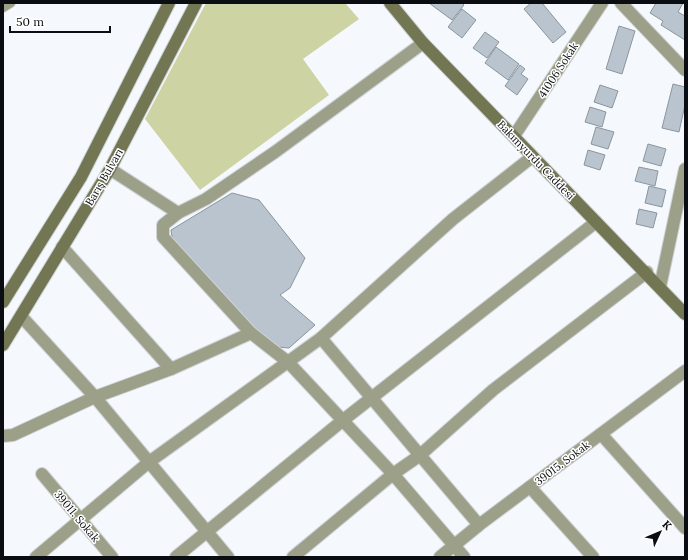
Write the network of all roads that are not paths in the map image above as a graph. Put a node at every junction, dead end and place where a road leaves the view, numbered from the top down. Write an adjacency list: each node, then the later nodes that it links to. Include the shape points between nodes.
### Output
1 (11, 3): 7 (lane)
2 (169, 3): 19 (main road, Barış Bulvarı, via 81,177)
3 (196, 3): 12 (main road, Barış Bulvarı)
4 (390, 3): 8 (main road, Bakımyurdu Caddesi)
5 (602, 3): 10 (street, 41006 Sokak)
6 (621, 3): 9 (street)
7 (3, 8)
8 (424, 43): 10 (main road, Bakımyurdu Caddesi); 14 (street, via 256,165 206,199)
9 (685, 70)
10 (514, 136): 11 (main road, Bakımyurdu Caddesi)
11 (532, 157): 15 (main road, Bakımyurdu Caddesi); 23 (street, via 454,220)
12 (110, 169): 14 (street); 16 (main road, Barış Bulvarı)
13 (685, 169): 18 (street)
14 (178, 213): 22 (street, via 163,225 163,237)
15 (596, 222): 17 (main road, Bakımyurdu Caddesi); 29 (street)
16 (62, 247): 21 (main road, Barış Bulvarı); 26 (street)
17 (647, 272): 18 (main road, Bakımyurdu Caddesi); 33 (street, via 493,390)
18 (660, 286): 20 (main road, Bakımyurdu Caddesi)
19 (3, 302)
20 (685, 314)
21 (21, 316): 24 (main road, Barış Bulvarı); 28 (street)
22 (251, 333): 25 (street); 26 (street)
23 (321, 338): 25 (street); 29 (street)
24 (3, 345)
25 (288, 362): 30 (street); 34 (street)
26 (171, 369): 28 (street)
27 (685, 371): 31 (street, 39015. Sokak)
28 (95, 397): 32 (street, via 13,435); 34 (street)
29 (372, 398): 30 (street); 33 (street)
30 (342, 421): 36 (street); 41 (street)
31 (601, 434): 37 (street, 39015. Sokak); 40 (street)
32 (3, 436)
33 (419, 456): 36 (street); 39 (street)
34 (149, 462): 38 (street); 41 (street)
35 (42, 474): 38 (street, 39011. Sokak)
36 (393, 474): 42 (street); 47 (street)
37 (530, 487): 39 (street, 39015. Sokak); 50 (street)
38 (80, 520): 43 (street); 44 (street, 39011. Sokak)
39 (479, 525): 42 (street, 39015. Sokak)
40 (685, 528)
41 (205, 532): 45 (street); 46 (street)
42 (454, 546): 48 (street, 39015. Sokak); 49 (street)
43 (36, 557)
44 (112, 557)
45 (176, 557)
46 (228, 557)
47 (293, 557)
48 (440, 557)
49 (464, 557)
50 (593, 557)

